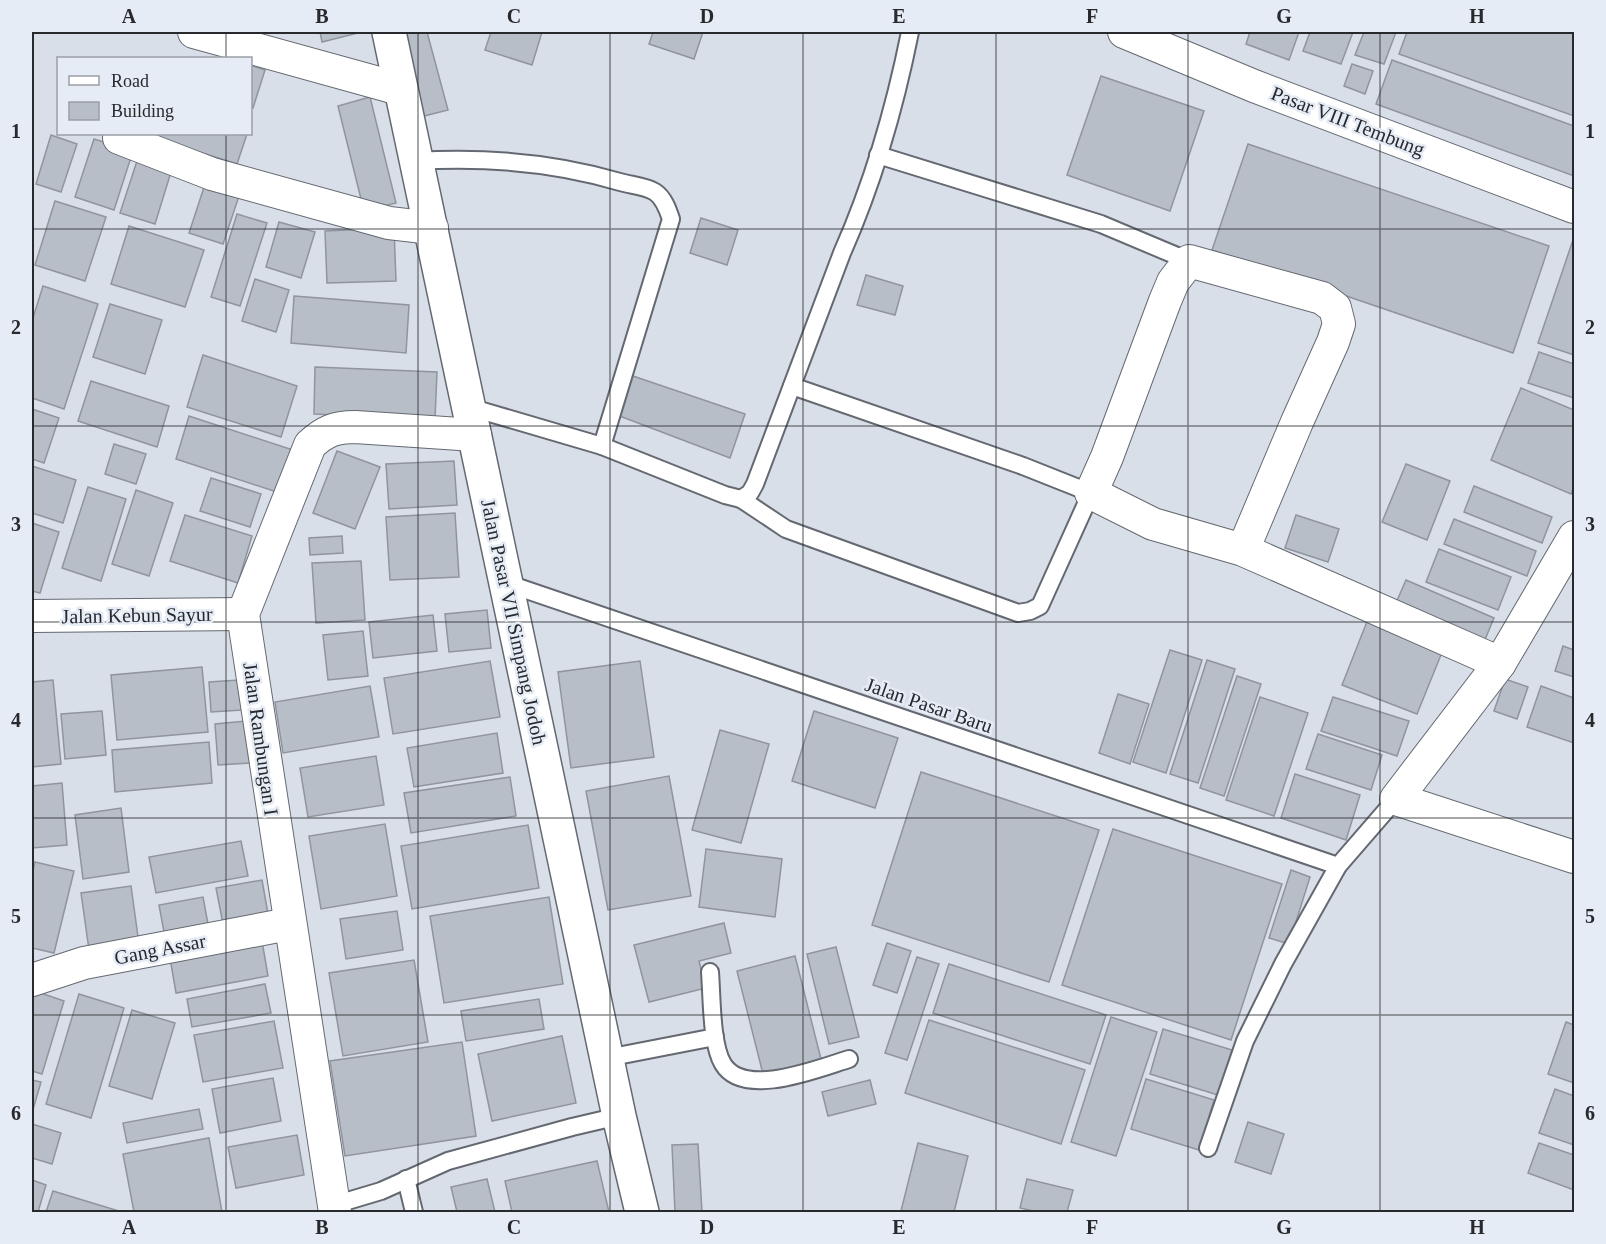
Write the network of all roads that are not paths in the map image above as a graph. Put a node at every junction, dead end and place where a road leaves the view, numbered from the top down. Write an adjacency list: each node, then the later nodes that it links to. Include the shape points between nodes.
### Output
1 (194, 32): 5 (street)
2 (388, 32): 5 (main road, Jalan Pasar VII Simpang Jodoh)
3 (910, 32): 7 (lane)
4 (1124, 32): 9 (street, Pasar VIII Tembung, via 1254,86)
5 (400, 89): 8 (main road, Jalan Pasar VII Simpang Jodoh)
6 (119, 138): 10 (street, via 212,174 389,223)
7 (878, 155): 11 (lane, via 1101,224); 12 (lane)
8 (416, 161): 10 (main road, Jalan Pasar VII Simpang Jodoh); 14 (lane, via 460,158 588,173 655,192 666,205 671,219)
9 (1575, 207)
10 (432, 228): 13 (main road, Jalan Pasar VII Simpang Jodoh)
11 (1189, 261): 15 (street, via 1173,282); 18 (street, via 1322,298 1335,308 1339,324)
12 (792, 386): 15 (lane); 16 (lane, via 755,484)
13 (472, 421): 14 (lane); 19 (main road, Jalan Pasar VII Simpang Jodoh); 20 (street, via 340,427 324,432 310,445)
14 (602, 446): 16 (lane)
15 (1091, 493): 16 (lane, via 1040,606 1018,613 786,529); 18 (street, via 1153,524)
16 (741, 499)
17 (1573, 544): 22 (street)
18 (1243, 550): 22 (street)
19 (506, 583): 25 (lane, Jalan Pasar Baru); 30 (main road, Jalan Pasar VII Simpang Jodoh)
20 (243, 614): 21 (street, Jalan Kebun Sayur); 26 (street, Jalan Rambungan I)
21 (32, 616)
22 (1500, 663): 23 (street)
23 (1396, 799): 24 (street); 25 (lane)
24 (1575, 857)
25 (1338, 866): 33 (lane, via 1245,1041)
26 (289, 924): 28 (street, Gang Assar, via 84,963); 35 (street, Jalan Rambungan I)
27 (711, 972): 29 (lane)
28 (32, 980)
29 (715, 1037): 30 (lane); 31 (lane, via 723,1065 738,1078 759,1081 788,1077)
30 (607, 1058): 32 (main road, Jalan Pasar VII Simpang Jodoh)
31 (849, 1059)
32 (619, 1116): 34 (lane, via 447,1161); 37 (main road, Jalan Pasar VII Simpang Jodoh)
33 (1208, 1148)
34 (406, 1179): 35 (lane); 36 (lane)
35 (327, 1210)
36 (414, 1212)
37 (642, 1212)

